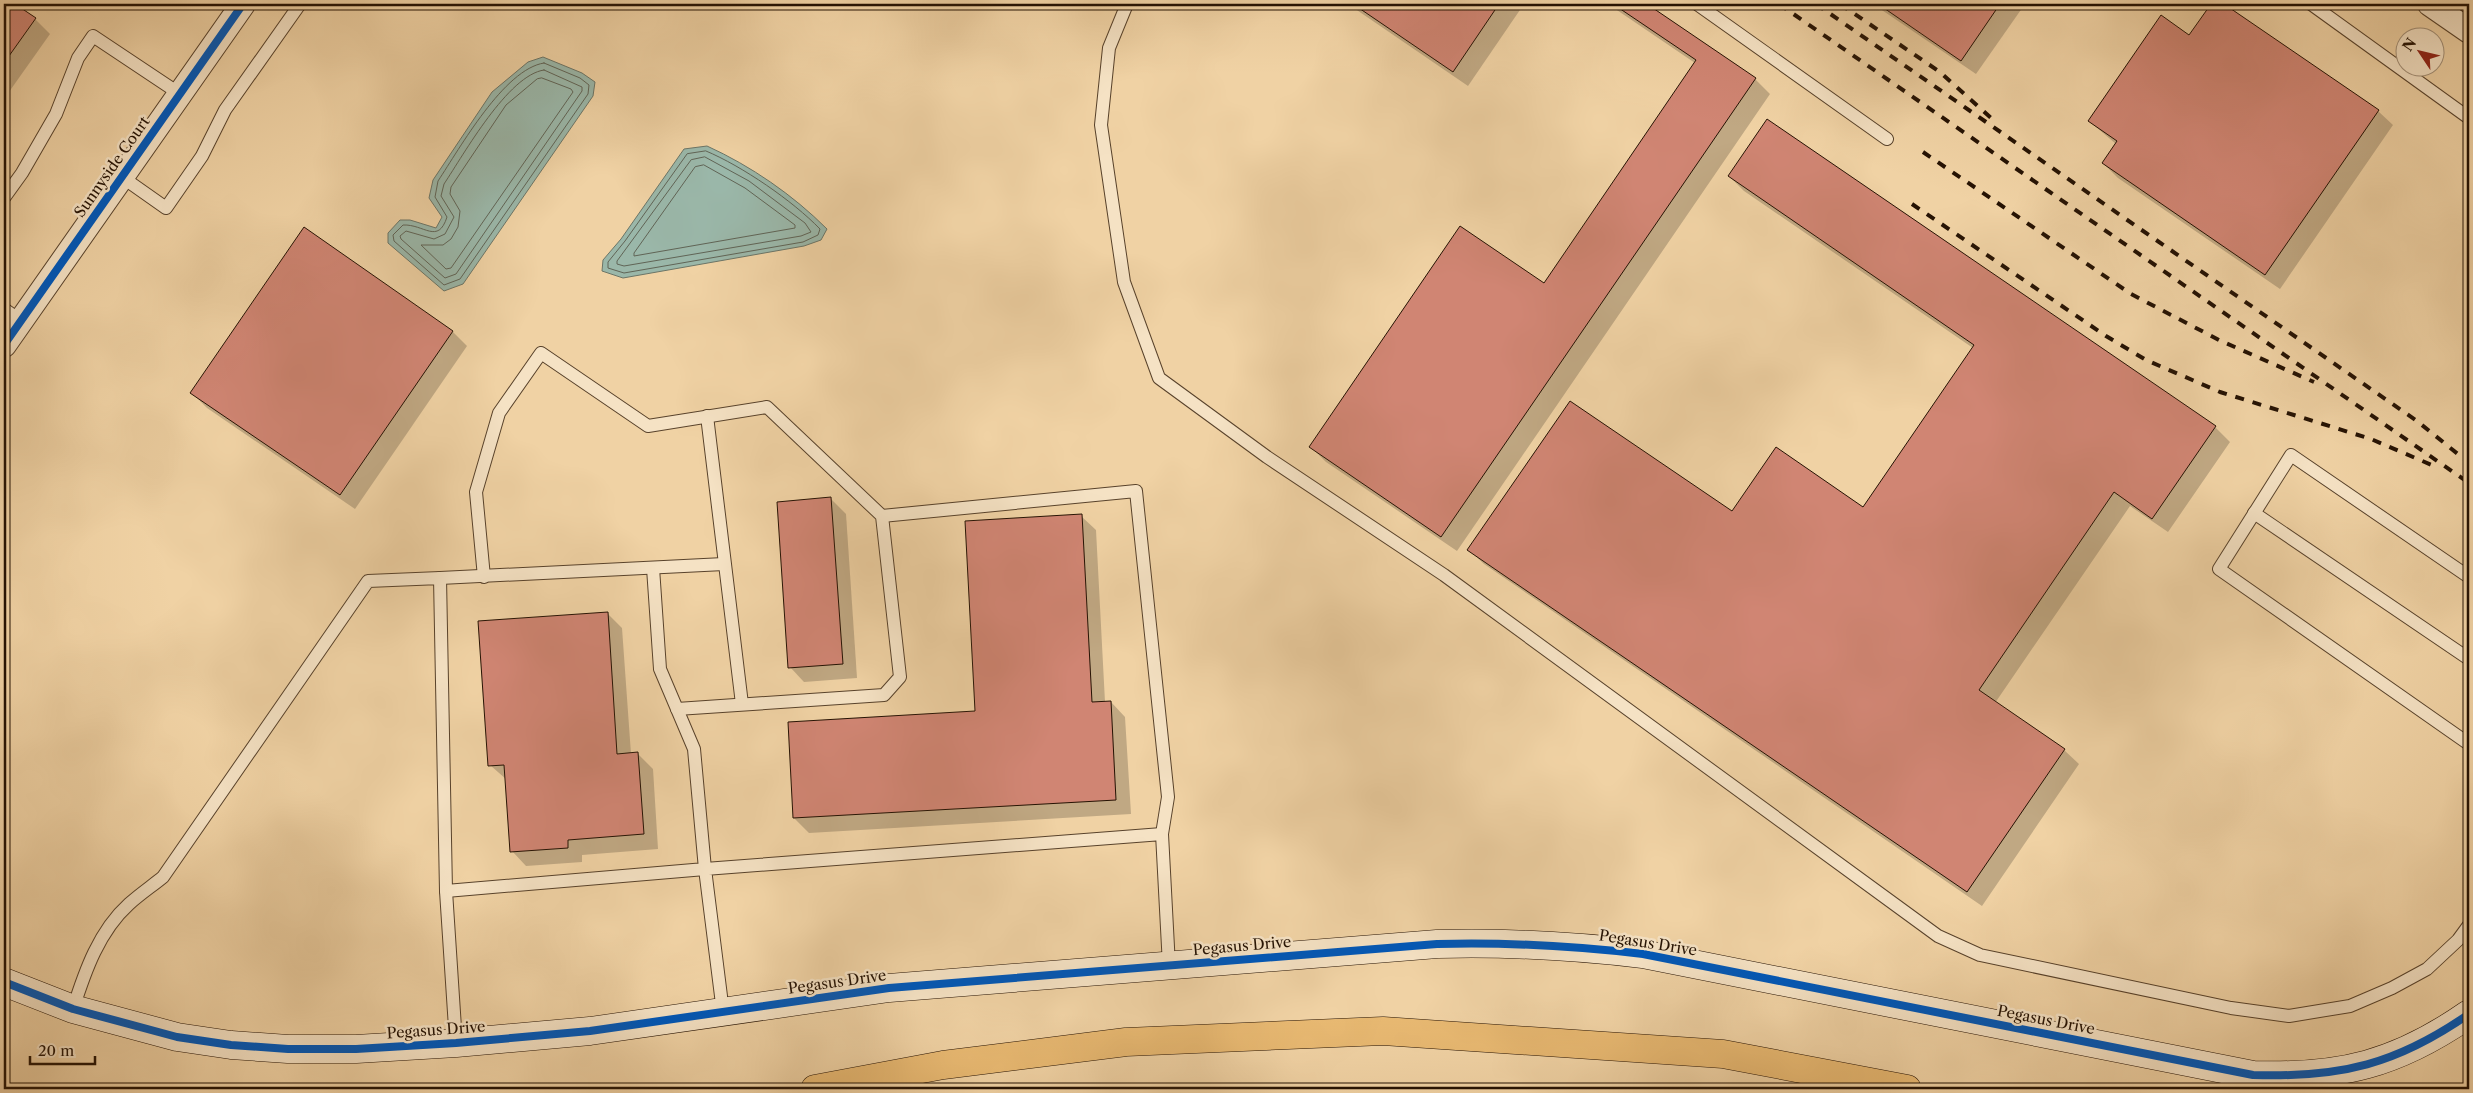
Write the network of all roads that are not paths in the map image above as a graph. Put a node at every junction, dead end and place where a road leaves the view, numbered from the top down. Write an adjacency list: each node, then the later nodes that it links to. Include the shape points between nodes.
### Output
1 (243, 4): 8 (street, Sunnyside Court)
2 (300, 4): 11 (lane, via 225,110 202,156 166,208)
3 (1127, 4): 30 (lane, via 1109,48 1101,125 1124,282 1159,378 1267,457 1444,575 1938,936 1980,956 2231,1008 2289,1016 2350,1006 2392,988 2427,969)
4 (1697, 4): 10 (lane)
5 (2311, 4): 9 (lane)
6 (2430, 4): 7 (street)
7 (2469, 31)
8 (180, 94): 11 (street, Sunnyside Court); 12 (lane, via 93,36 78,58 56,114)
9 (2469, 118)
10 (1887, 140)
11 (122, 177): 13 (street, Sunnyside Court)
12 (4, 198)
13 (12, 315): 14 (street, Sunnyside Court)
14 (4, 345)
15 (707, 416): 17 (lane, via 767,406); 18 (lane); 20 (lane, via 648,426 541,353 499,413 476,492)
16 (2254, 513): 21 (lane, via 2291,455); 23 (lane); 26 (lane, via 2219,569)
17 (882, 516): 24 (lane, via 900,677 884,695); 27 (lane, via 1136,491 1168,797)
18 (724, 564): 19 (lane); 24 (lane)
19 (654, 568): 20 (lane); 25 (lane, via 660,669)
20 (484, 577): 22 (lane)
21 (2469, 577)
22 (440, 578): 29 (lane); 33 (lane, via 368,581 163,877 128,905 102,936)
23 (2469, 659)
24 (742, 704): 25 (lane)
25 (677, 709): 28 (lane, via 694,749)
26 (2469, 744)
27 (1162, 834): 28 (lane); 31 (lane)
28 (705, 869): 29 (lane); 34 (lane)
29 (446, 891): 36 (lane)
30 (2469, 925)
31 (1169, 966): 34 (street, Pegasus Drive, via 889,988); 35 (street, Pegasus Drive, via 1437,944 1506,942 1575,946 1644,954 2253,1075 2295,1076 2377,1063 2410,1050)
32 (4, 982): 33 (street, Pegasus Drive)
33 (73, 1009): 36 (street, Pegasus Drive, via 177,1037 231,1045 347,1049)
34 (722, 1012): 36 (street, Pegasus Drive, via 590,1031)
35 (2469, 1014)
36 (456, 1043)
37 (814, 1089): 38 (highway, via 943,1066 1126,1042 1382,1032 1723,1054)
38 (1907, 1089)

